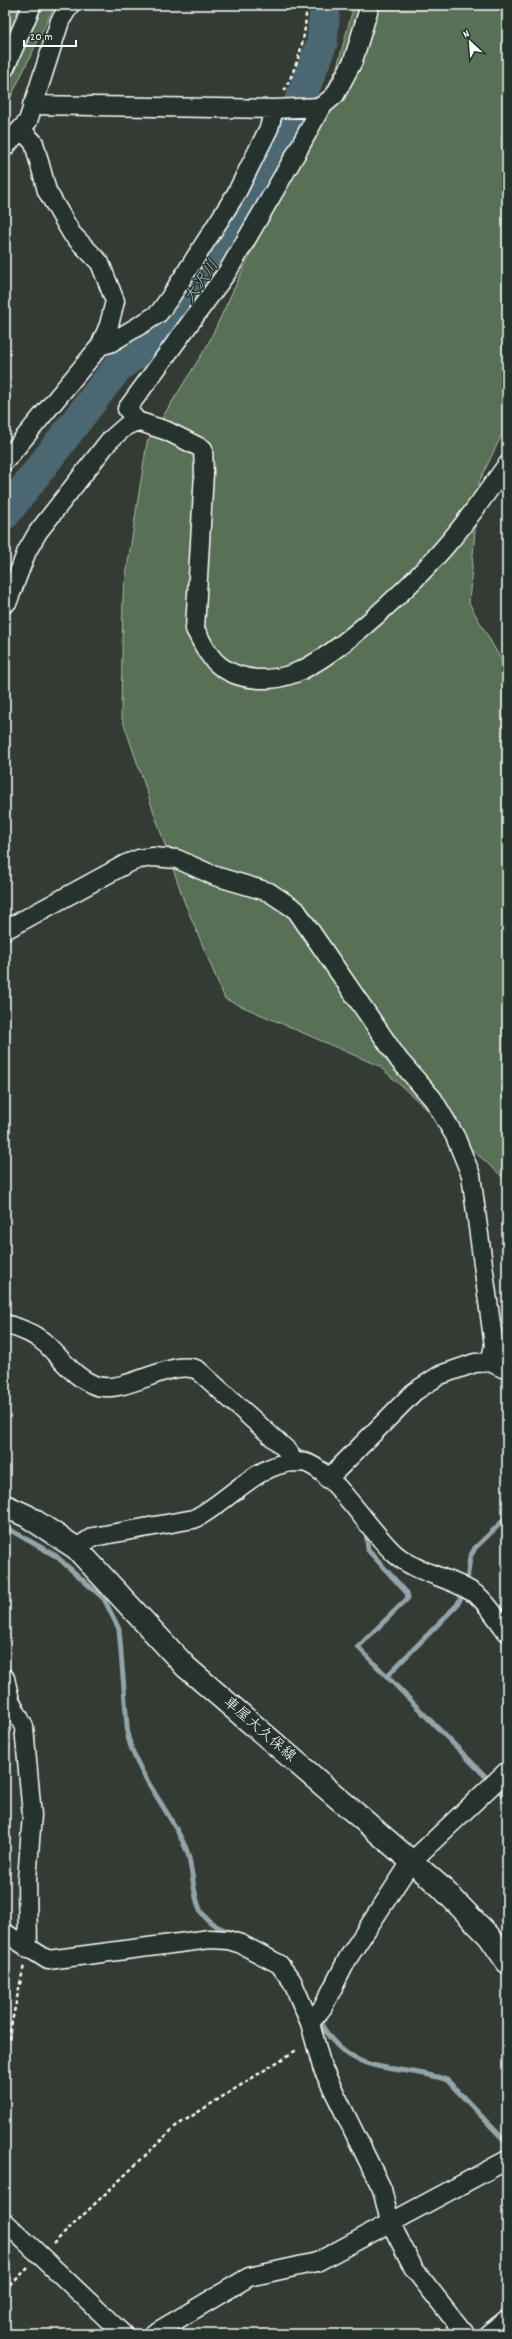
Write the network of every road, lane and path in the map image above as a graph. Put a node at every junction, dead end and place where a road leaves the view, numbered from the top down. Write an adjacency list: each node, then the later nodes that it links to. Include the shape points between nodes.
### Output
1 (32, 5): 5 (street)
2 (70, 5): 6 (street, via 60,20)
3 (306, 5): 8 (path, via 304,34 294,72)
4 (370, 5): 7 (street, via 353,61 335,95)
5 (5, 68)
6 (32, 105): 8 (street); 9 (street, via 28,121)
7 (317, 107): 8 (street); 12 (street, via 298,152 228,270 127,409)
8 (280, 109): 11 (street, via 236,194 159,312 110,343)
9 (21, 129): 10 (street); 11 (street, via 34,143 47,191 72,234 100,263 115,301)
10 (5, 147)
11 (100, 346): 13 (street)
12 (137, 421): 14 (street, via 167,431 203,449 204,473 195,629 206,650 220,666 238,676 264,680 295,673 355,633 409,584 449,542); 15 (street, via 126,426 109,441 38,532 27,551)
13 (5, 461)
14 (507, 465)
15 (5, 604)
16 (5, 930): 18 (street, via 126,864 153,857 177,859 215,876 269,892 296,910 399,1060 433,1099 455,1136 471,1175 494,1346)
17 (5, 1324): 20 (street, via 25,1330 45,1343 80,1378 99,1386 120,1385 180,1368 191,1367 198,1370 289,1452)
18 (490, 1362): 19 (street); 21 (street, via 475,1363 440,1376 414,1392)
19 (507, 1370)
20 (293, 1462): 21 (street, via 308,1463); 23 (street, via 262,1473 206,1514 194,1519 93,1537)
21 (328, 1479): 24 (street, via 395,1554 416,1568 458,1585 479,1597)
22 (5, 1506): 23 (main road, 車屋大久保線, via 27,1516)
23 (76, 1548): 27 (main road, 車屋大久保線, via 186,1667)
24 (507, 1632)
25 (5, 1678): 28 (street, via 10,1700 24,1727 32,1816 27,1880)
26 (507, 1770): 27 (street)
27 (411, 1862): 29 (main road, 車屋大久保線, via 441,1887 489,1936); 30 (street, via 348,1958)
28 (17, 1941): 30 (street, via 48,1960 210,1939 228,1940 279,1964 292,1980); 31 (path)
29 (507, 1962)
30 (312, 2031): 34 (street, via 322,2067 382,2189); 35 (path, via 176,2126)
31 (5, 2081)
32 (507, 2160): 34 (street)
33 (5, 2222): 35 (street)
34 (390, 2222): 39 (street, via 317,2262 249,2277); 40 (street, via 414,2269)
35 (41, 2256): 36 (path); 38 (street)
36 (5, 2290)
37 (507, 2319): 41 (street)
38 (123, 2334)
39 (153, 2334)
40 (465, 2334)
41 (488, 2334)

